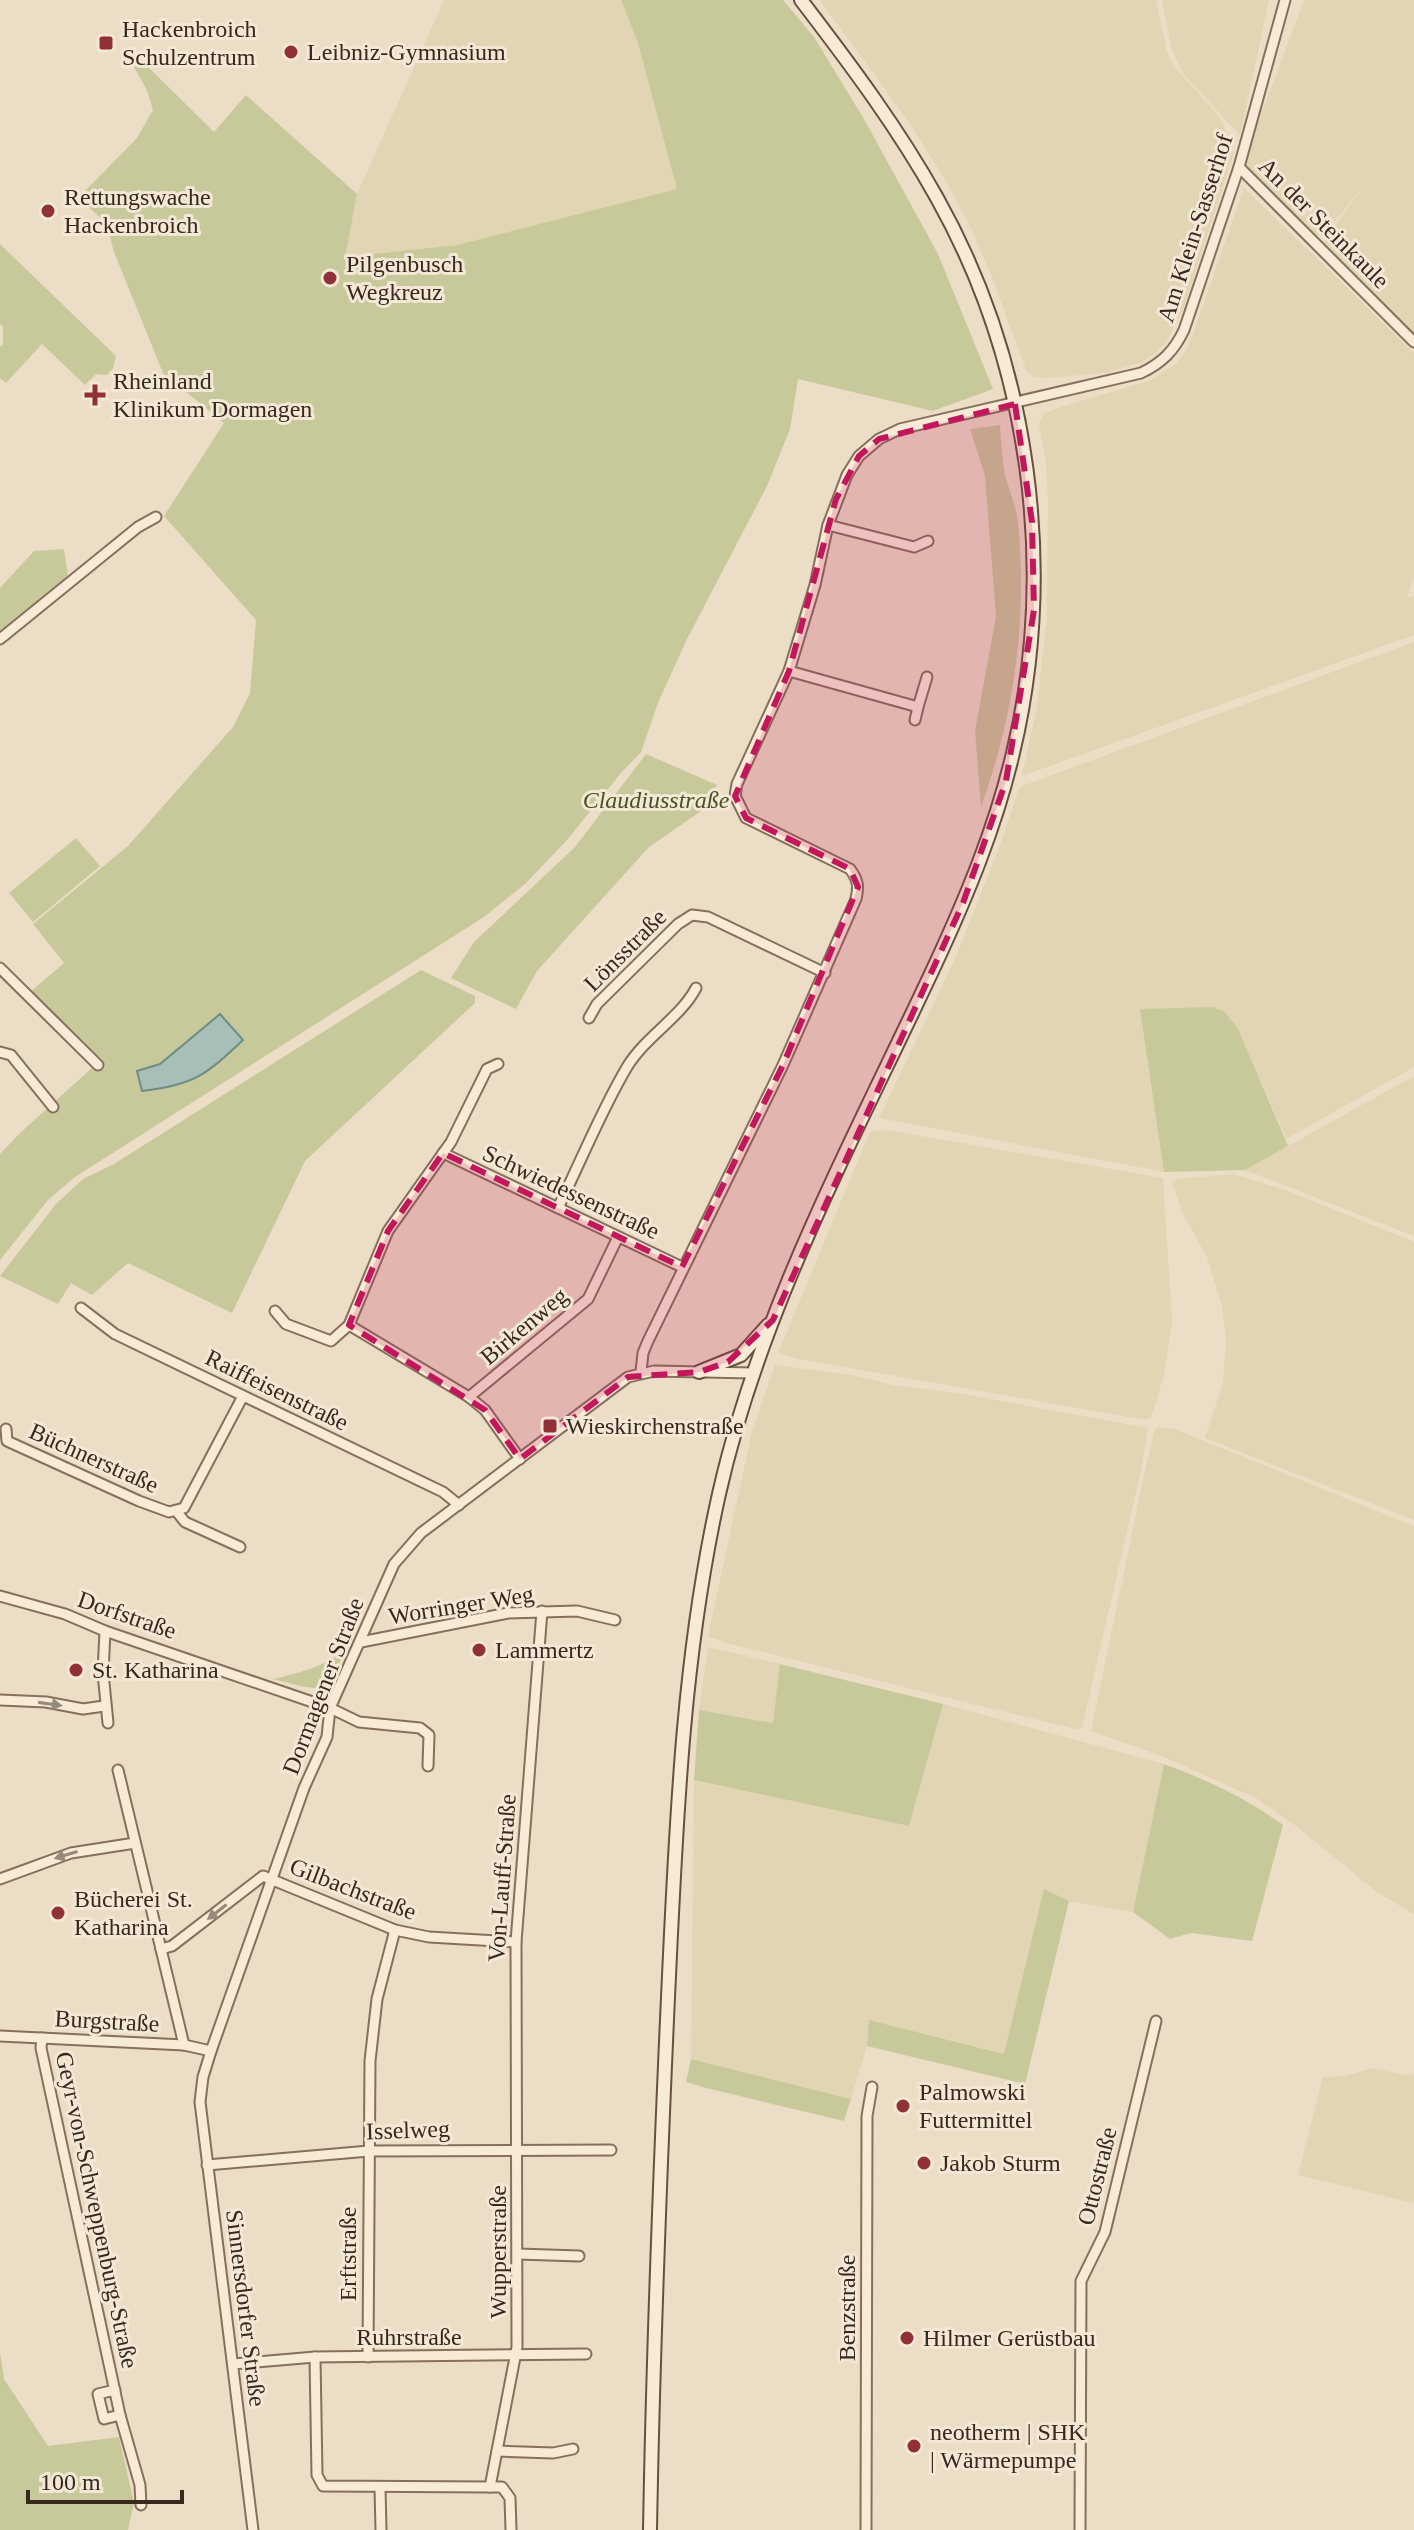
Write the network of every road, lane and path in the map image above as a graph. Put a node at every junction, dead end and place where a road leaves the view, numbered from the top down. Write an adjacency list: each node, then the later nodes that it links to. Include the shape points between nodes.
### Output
1 (801, 0): 5 (main road, via 889,120 939,202 991,318)
2 (1285, 0): 3 (street, Am Klein-Sasserhof)
3 (1239, 167): 4 (street, An der Steinkaule); 5 (street, Am Klein-Sasserhof, via 1184,330 1164,360 1141,373)
4 (1414, 342)
5 (1015, 404): 7 (street, via 928,421 879,439 847,475); 28 (main road, via 1032,522 1034,610 1009,768 963,903 837,1169)
6 (156, 517): 9 (street)
7 (828, 525): 8 (street, via 914,547); 10 (street)
8 (928, 541)
9 (0, 639)
10 (789, 671): 12 (street); 15 (street, via 735,796 746,818 831,858 857,878 856,899)
11 (927, 677): 12 (street)
12 (918, 707): 13 (street)
13 (915, 720)
14 (0, 968): 20 (street)
15 (825, 973): 17 (street, Lönsstraße, via 708,917 692,915 597,1004); 25 (street)
16 (696, 988): 23 (street, via 627,1067)
17 (589, 1018)
18 (0, 1052): 21 (street, via 11,1055)
19 (498, 1064): 22 (street, via 487,1069)
20 (98, 1065)
21 (53, 1107)
22 (443, 1153): 23 (street, Schwiedessenstraße); 29 (street, via 388,1231)
23 (558, 1208): 24 (street, Schwiedessenstraße)
24 (618, 1237): 25 (street, Schwiedessenstraße); 34 (street, Birkenweg, via 588,1299)
25 (682, 1267): 30 (street, via 643,1353)
26 (81, 1308): 33 (street, Raiffeisenstraße, via 115,1334)
27 (275, 1311): 29 (street, via 286,1324 331,1341)
28 (773, 1320): 31 (main road, via 741,1355); 32 (main road)
29 (349, 1325): 34 (street)
30 (641, 1372): 31 (street); 36 (street, Dormagener Straße)
31 (699, 1372): 32 (street)
32 (753, 1373): 85 (main road, via 709,1543 687,1690 660,2171)
33 (243, 1396): 37 (street, Raiffeisenstraße, via 443,1492); 38 (street, Büchnerstraße, via 184,1508)
34 (469, 1397): 36 (street, via 485,1410)
35 (6, 1429): 38 (street, Büchnerstraße, via 7,1441 139,1501)
36 (520, 1459): 37 (street, Dormagener Straße)
37 (459, 1505): 44 (street, Dormagener Straße, via 421,1533 394,1564)
38 (177, 1512): 39 (street, Büchnerstraße, via 185,1522)
39 (240, 1547)
40 (0, 1596): 43 (street, Dorfstraße)
41 (542, 1611): 42 (street, Worringer Weg, via 577,1611); 44 (street, Worringer Weg); 55 (street, Von-Lauff-Straße)
42 (615, 1620)
43 (105, 1631): 46 (street); 47 (street, Dorfstraße)
44 (361, 1642): 47 (street, Dormagener Straße)
45 (0, 1700): 46 (street, one-way to 46, via 83,1709)
46 (104, 1706): 48 (street)
47 (330, 1708): 49 (street, Dorfstraße, via 359,1722 424,1730 429,1735); 53 (street, Dormagener Straße, via 327,1737)
48 (108, 1723)
49 (428, 1766)
50 (118, 1770): 51 (street)
51 (135, 1843): 52 (street, one-way to 52, via 71,1853); 56 (street)
52 (0, 1879)
53 (272, 1880): 54 (street, Gilbachstraße); 56 (street, one-way to 56, via 263,1876); 61 (street, Dormagener Straße)
54 (395, 1930): 55 (street, Gilbachstraße); 66 (street, Erftstraße, via 377,1999)
55 (516, 1942): 64 (street, Von-Lauff-Straße)
56 (161, 1949): 60 (street)
57 (1156, 2021): 87 (street, Ottostraße, via 1105,2232 1081,2281)
58 (0, 2036): 59 (street, Burgstraße)
59 (42, 2038): 60 (street, Burgstraße); 75 (street, Geyr-von-Schweppenburg-Straße)
60 (184, 2045): 61 (street, Burgstraße)
61 (211, 2051): 63 (street, Dormagener Straße)
62 (872, 2087): 86 (street, Benzstraße, via 867,2116)
63 (201, 2090): 67 (street, Sinnersdorfer Straße)
64 (518, 2149): 65 (street, Isselweg); 66 (street, Isselweg); 68 (street, Wupperstraße)
65 (611, 2150)
66 (369, 2151): 67 (street, Isselweg); 73 (street, Erftstraße)
67 (207, 2165): 74 (street, Sinnersdorfer Straße)
68 (518, 2254): 69 (street); 71 (street, Wupperstraße)
69 (579, 2256)
70 (586, 2354): 71 (street, Ruhrstraße)
71 (517, 2356): 73 (street, Ruhrstraße); 78 (street, Wupperstraße)
72 (315, 2357): 73 (street, Ruhrstraße); 74 (street, Ruhrstraße); 79 (street, via 318,2481 331,2487)
73 (368, 2357)
74 (233, 2364): 82 (street, Sinnersdorfer Straße)
75 (115, 2390): 76 (street, Geyr-von-Schweppenburg-Straße); 76 (street, Geyr-von-Schweppenburg-Straße, via 98,2394 104,2419)
76 (120, 2415): 81 (street, Geyr-von-Schweppenburg-Straße)
77 (573, 2449): 78 (street)
78 (497, 2451): 80 (street, Wupperstraße)
79 (380, 2487): 80 (street); 83 (street)
80 (490, 2487): 84 (street, via 502,2487 510,2498)
81 (141, 2505)
82 (253, 2530)
83 (381, 2530)
84 (511, 2530)
85 (650, 2530)
86 (866, 2530)
87 (1080, 2530)

